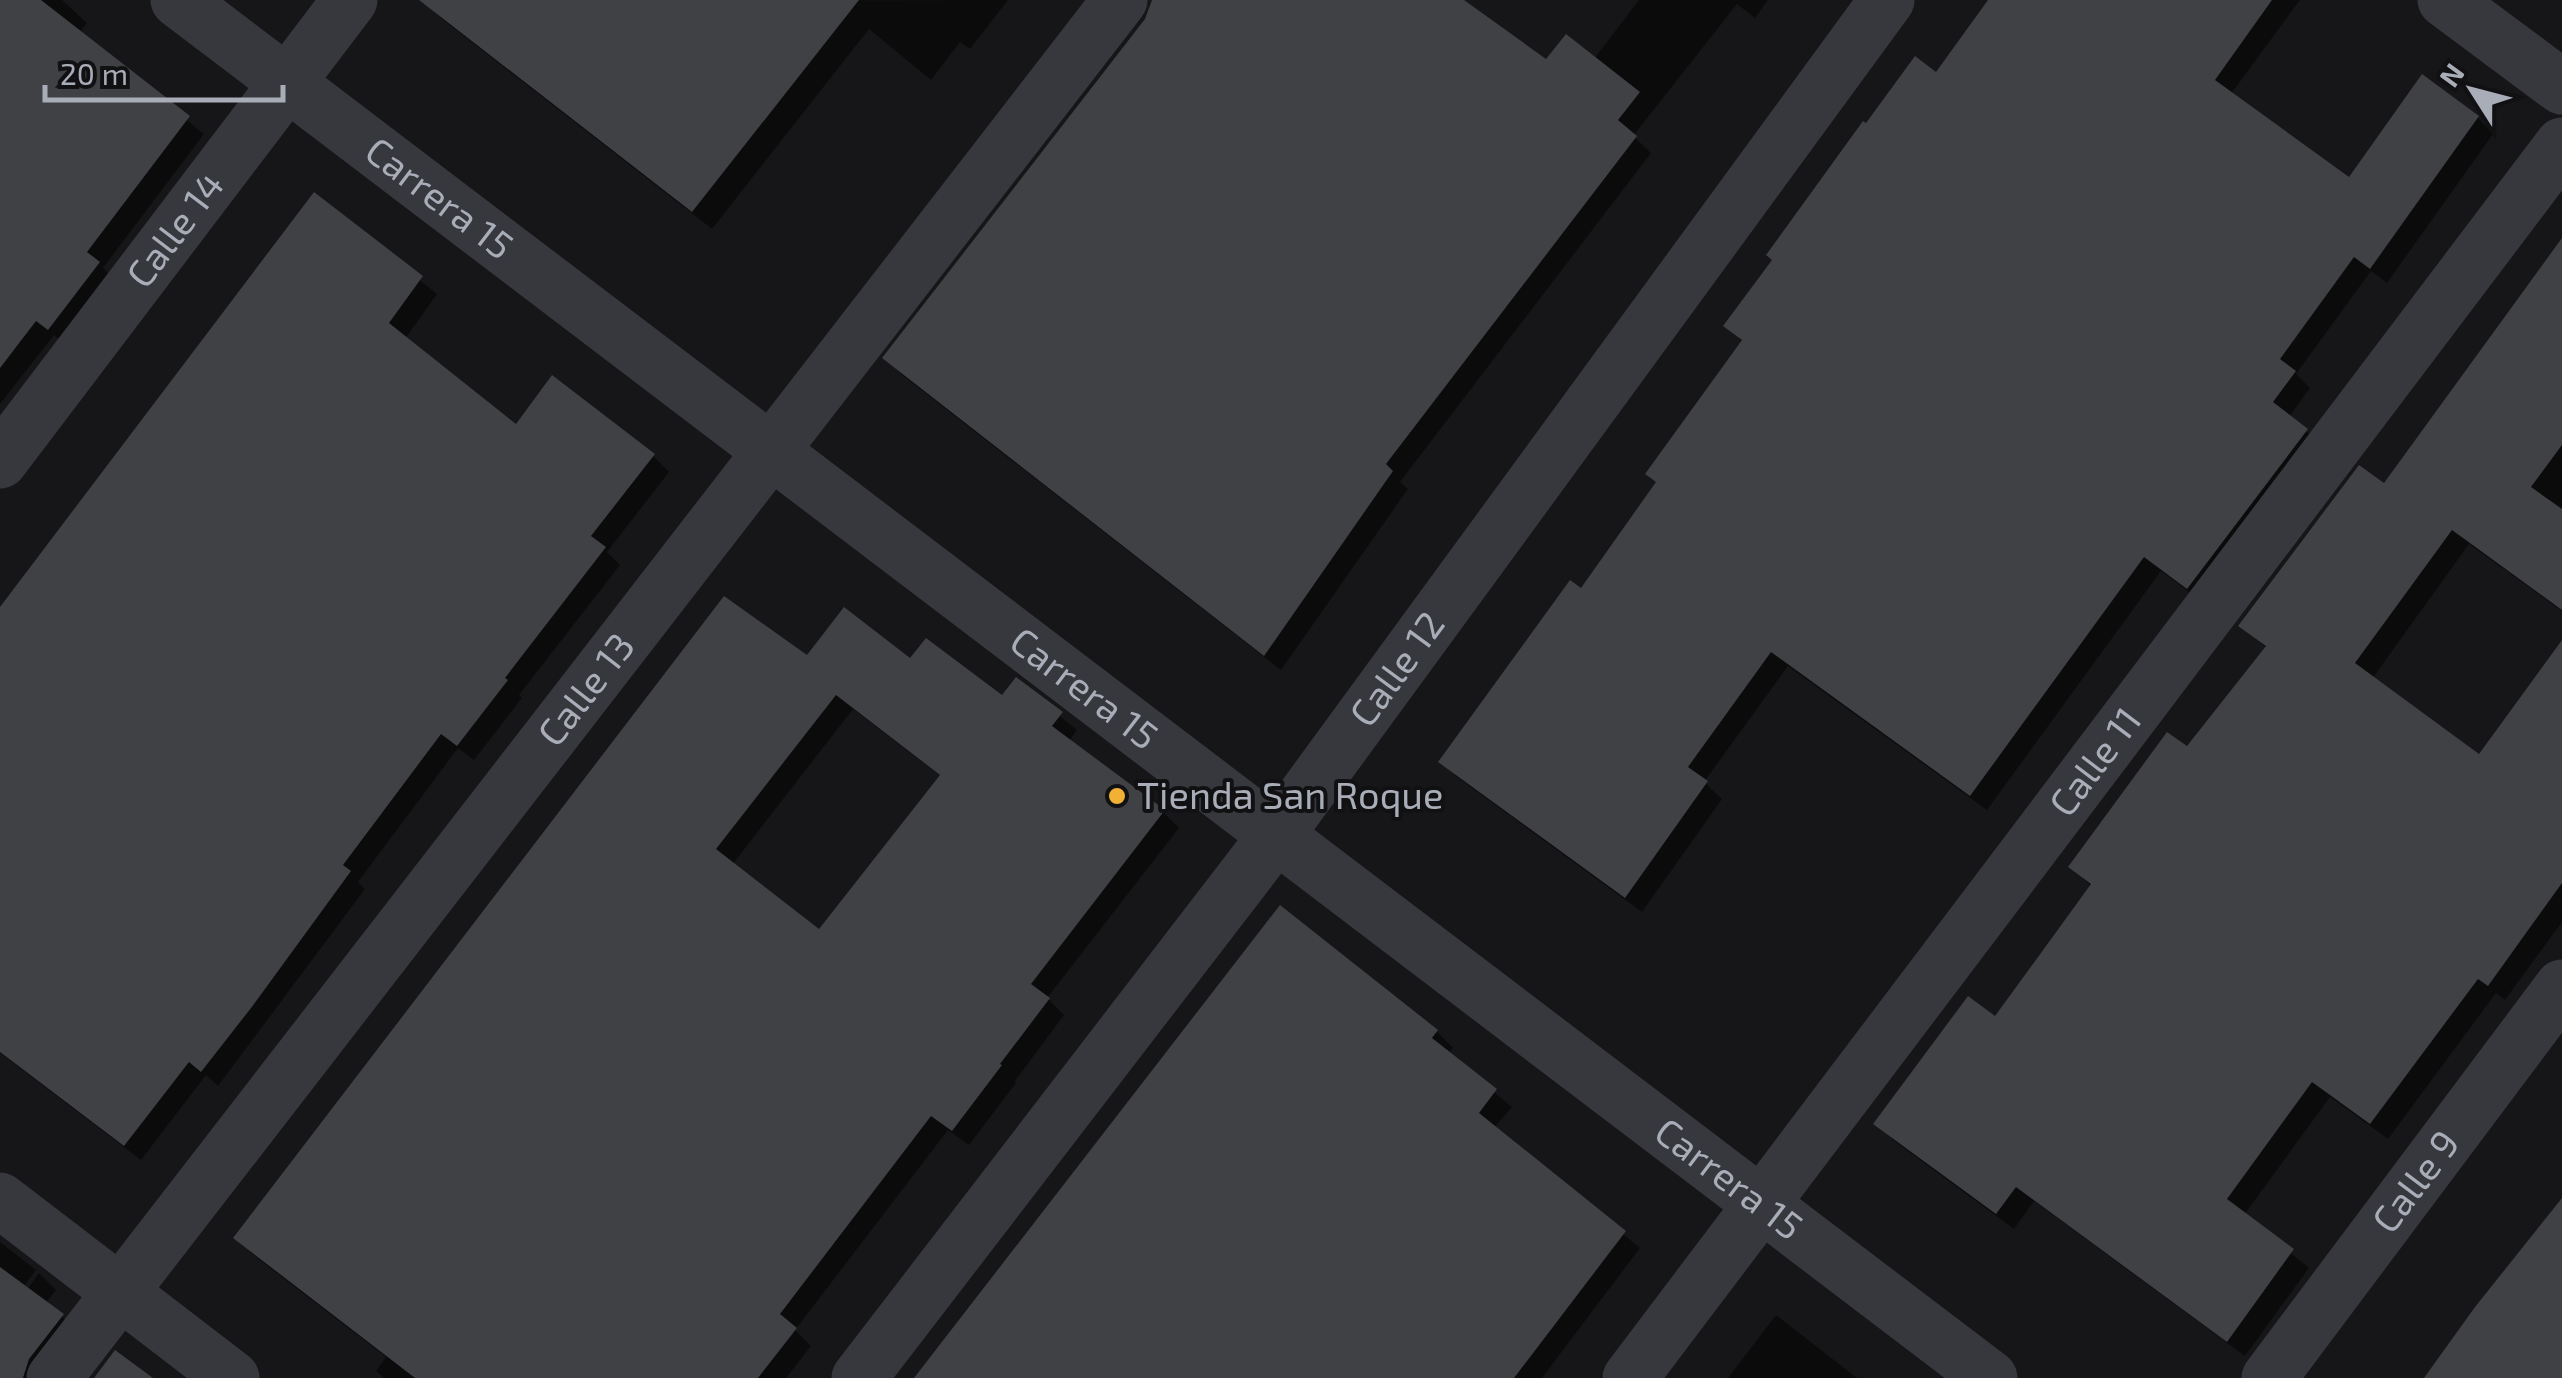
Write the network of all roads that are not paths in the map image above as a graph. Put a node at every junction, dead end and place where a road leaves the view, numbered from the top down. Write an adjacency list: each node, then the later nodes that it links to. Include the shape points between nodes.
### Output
1 (178, 0): 6 (street, Carrera 15)
2 (350, 0): 6 (street, Calle 14)
3 (1120, 0): 9 (street, Calle 13)
4 (1887, 0): 11 (street, Calle 12)
5 (2445, 0): 7 (street)
6 (287, 83): 9 (street, Carrera 15); 10 (street, Calle 14)
7 (2562, 86)
8 (2562, 145): 14 (street, Calle 11)
9 (772, 452): 11 (street, Carrera 15); 15 (street, Calle 13)
10 (0, 461)
11 (1277, 834): 14 (street, Carrera 15); 18 (street, Calle 12)
12 (2562, 987): 21 (street, Calle 9)
13 (0, 1200): 15 (street)
14 (1762, 1205): 19 (street, Calle 11); 20 (street, Carrera 15)
15 (120, 1292): 16 (street, Calle 13); 17 (street)
16 (54, 1378)
17 (232, 1378)
18 (859, 1378)
19 (1630, 1378)
20 (1990, 1378)
21 (2268, 1378)

